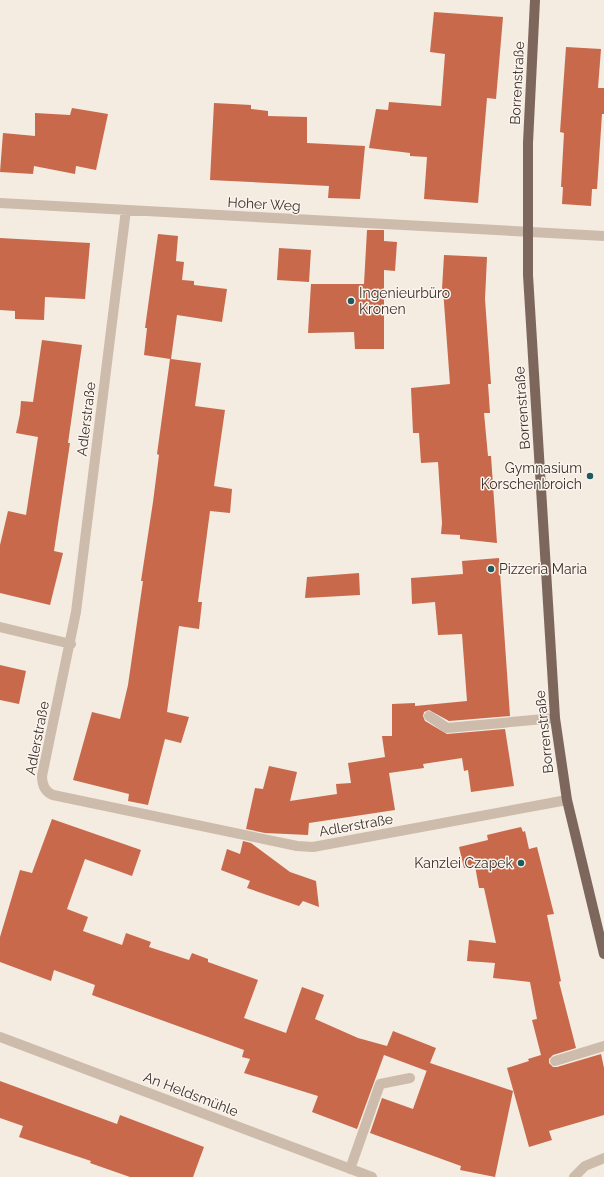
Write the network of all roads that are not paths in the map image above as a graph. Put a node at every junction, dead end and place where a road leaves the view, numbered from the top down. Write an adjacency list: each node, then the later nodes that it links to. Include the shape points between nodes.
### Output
1 (535, 0): 4 (main road, Borrenstraße, via 528,143)
2 (0, 203): 3 (street, Hoher Weg)
3 (126, 210): 4 (street, Hoher Weg); 7 (street, Adlerstraße)
4 (527, 232): 5 (street, Hoher Weg); 9 (main road, Borrenstraße, via 530,327)
5 (604, 236)
6 (0, 627): 7 (street)
7 (71, 644): 10 (street, Adlerstraße, via 42,776 44,786 53,796 297,846 314,847)
8 (429, 716): 9 (street, via 447,728)
9 (555, 718): 10 (main road, Borrenstraße)
10 (567, 800): 11 (main road, Borrenstraße)
11 (604, 954)
12 (0, 1037): 17 (street, An Heldsmühle)
13 (604, 1046): 14 (street)
14 (555, 1061)
15 (410, 1078): 17 (street, via 380,1084)
16 (604, 1158): 19 (street, via 585,1166)
17 (350, 1169): 18 (street, An Heldsmühle)
18 (372, 1177)
19 (574, 1177)

